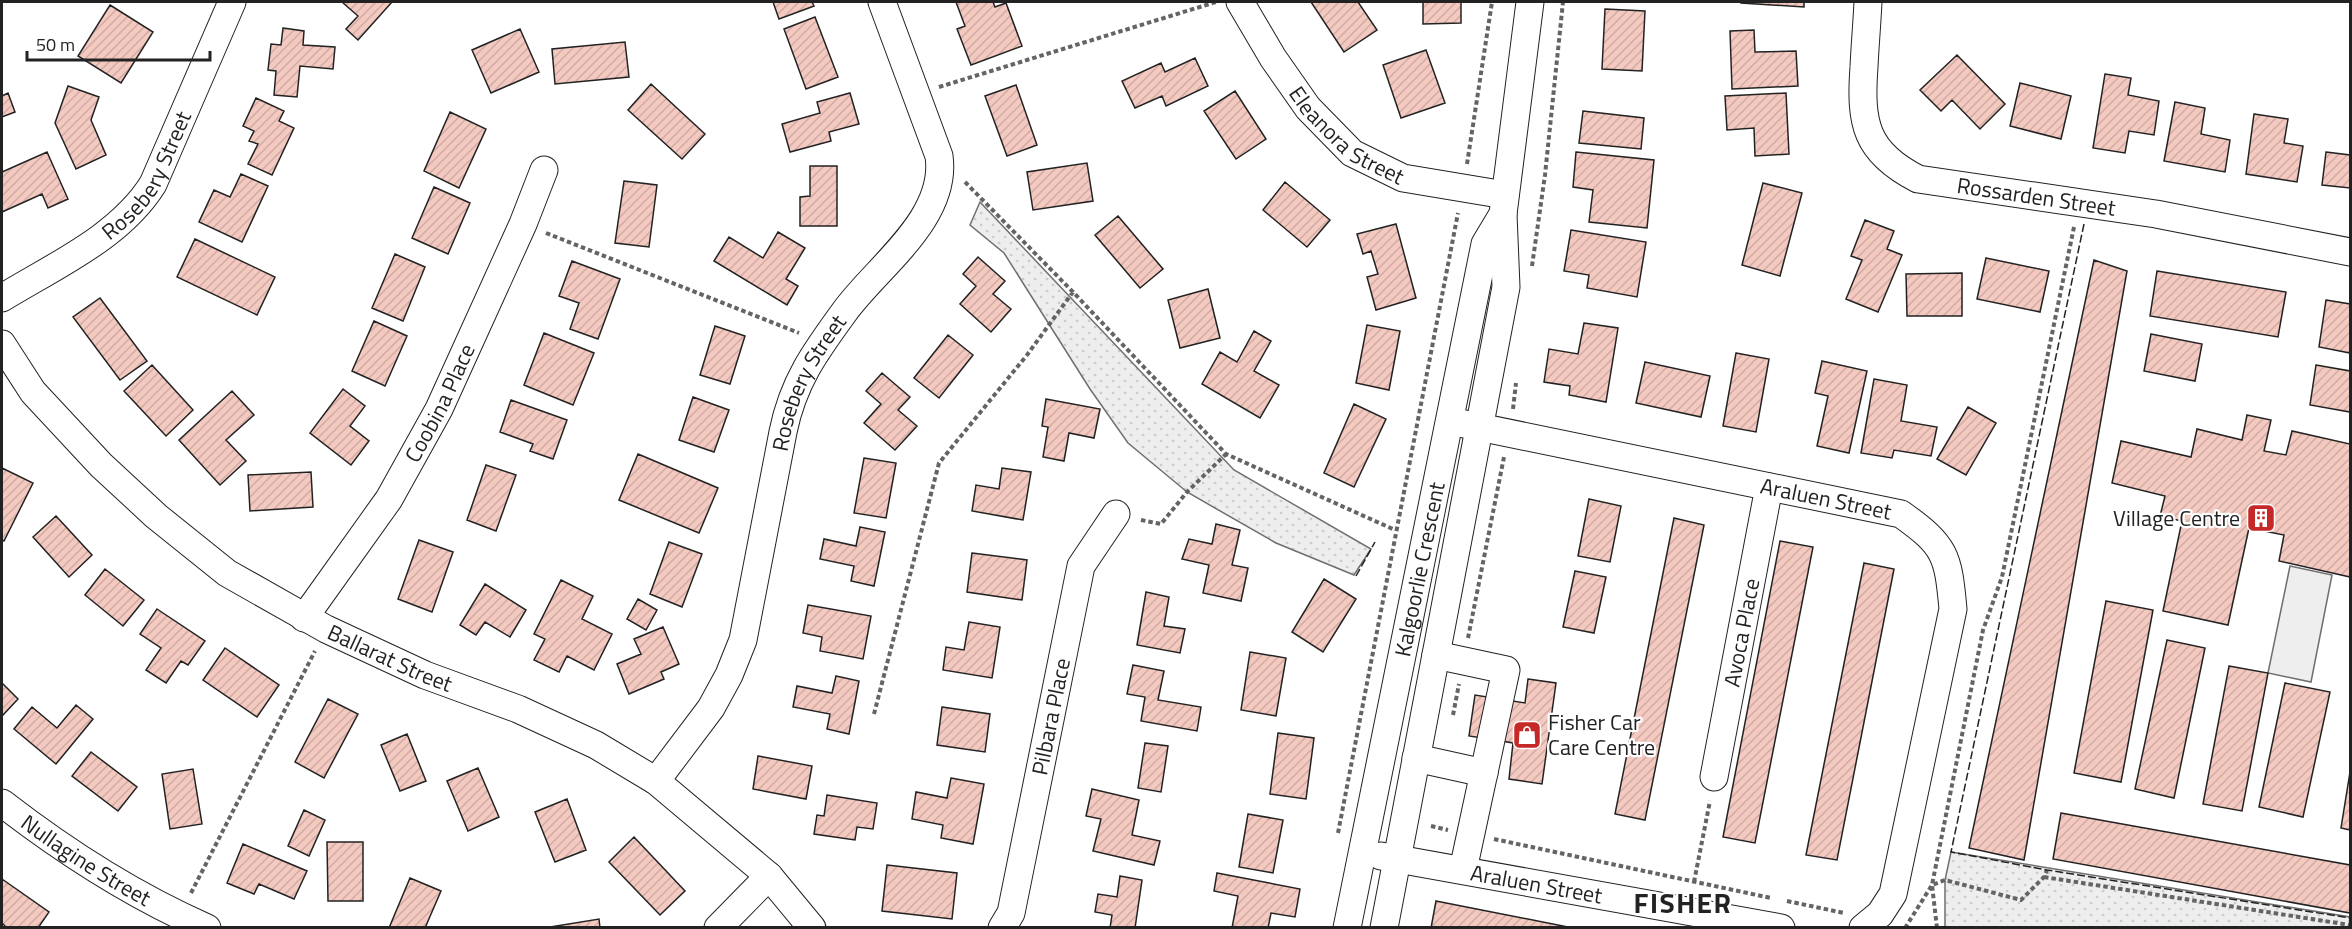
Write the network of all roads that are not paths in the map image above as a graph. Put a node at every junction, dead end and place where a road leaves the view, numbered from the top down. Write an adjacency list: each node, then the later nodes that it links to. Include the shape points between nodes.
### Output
1 (232, 2): 9 (street, Rosebery Street, via 143,201 116,228)
2 (882, 2): 20 (street, Rosebery Street, via 939,156 938,192 892,258 846,309 796,384 743,640 711,708)
3 (1240, 2): 7 (street, Eleanora Street, via 1308,108 1352,153 1403,178 1463,187)
4 (1530, 2): 7 (street, Kalgoorlie Crescent)
5 (1868, 2): 8 (street, Rossarden Street, via 1863,115 1876,147 1918,179 2156,214)
6 (544, 170): 15 (street, Coobina Place, via 434,419)
7 (1504, 204): 11 (street, Kalgoorlie Crescent, via 1485,244); 12 (street, Kalgoorlie Crescent, via 1506,287)
8 (2350, 252)
9 (2, 298)
10 (2, 344): 15 (street, Ballarat Street, via 33,392 101,465 156,516 227,573)
11 (1450, 421): 12 (street, Araluen Street); 22 (street, Kalgoorlie Crescent)
12 (1480, 427): 13 (street, Araluen Street); 16 (street, Kalgoorlie Crescent)
13 (1769, 487): 19 (street, Avoca Place); 26 (street, Araluen Street, via 1901,514 1928,533 1949,570 1953,609 1893,894 1880,914)
14 (1116, 514): 30 (street, Pilbara Place, via 1081,566 1011,913)
15 (315, 623): 20 (street, Ballarat Street, via 425,675 518,709 586,740)
16 (1436, 655): 17 (street, Kalgoorlie Crescent); 18 (street, via 1506,670)
17 (1416, 758): 18 (street); 23 (street, Kalgoorlie Crescent)
18 (1484, 773): 24 (street)
19 (1714, 777)
20 (656, 781): 25 (street, Ballarat Street)
21 (2, 803): 27 (street, Nullagine Street, via 87,862)
22 (1363, 852): 23 (street, Araluen Street); 31 (street, Kalgoorlie Crescent)
23 (1397, 858): 24 (street, Araluen Street); 32 (street, Kalgoorlie Crescent)
24 (1463, 870): 33 (street, Araluen Street)
25 (769, 876): 28 (street); 29 (street, Ballarat Street)
26 (1856, 921)
27 (207, 927)
28 (718, 927)
29 (812, 927)
30 (1002, 927)
31 (1347, 927)
32 (1383, 927)
33 (1781, 927)

